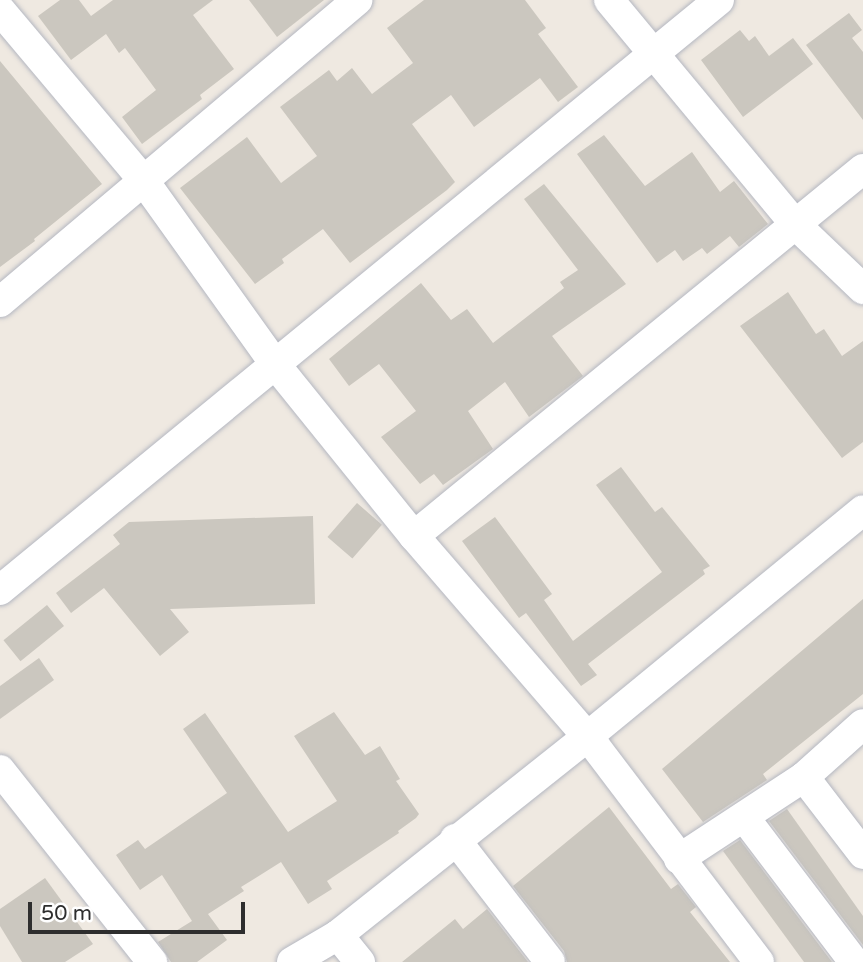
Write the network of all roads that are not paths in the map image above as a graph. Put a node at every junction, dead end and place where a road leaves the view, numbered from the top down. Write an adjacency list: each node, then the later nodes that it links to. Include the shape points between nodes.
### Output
1 (358, 0): 7 (street)
2 (610, 0): 5 (street)
3 (719, 0): 5 (street)
4 (5, 9): 7 (street)
5 (653, 53): 8 (street); 11 (street)
6 (863, 169): 8 (street)
7 (144, 181): 10 (street); 11 (street)
8 (796, 225): 9 (street); 13 (street)
9 (863, 289)
10 (0, 302)
11 (275, 365): 13 (street); 14 (street)
12 (863, 510): 16 (street)
13 (414, 536): 16 (street)
14 (0, 590)
15 (863, 724): 18 (street)
16 (587, 737): 20 (street); 22 (street)
17 (0, 770): 24 (street)
18 (804, 777): 19 (street); 21 (street)
19 (744, 817): 22 (street); 29 (street)
20 (455, 839): 23 (street); 27 (street)
21 (863, 854)
22 (679, 859): 28 (street)
23 (338, 935): 25 (street); 26 (street)
24 (152, 962)
25 (292, 962)
26 (360, 962)
27 (551, 962)
28 (759, 962)
29 (854, 962)

